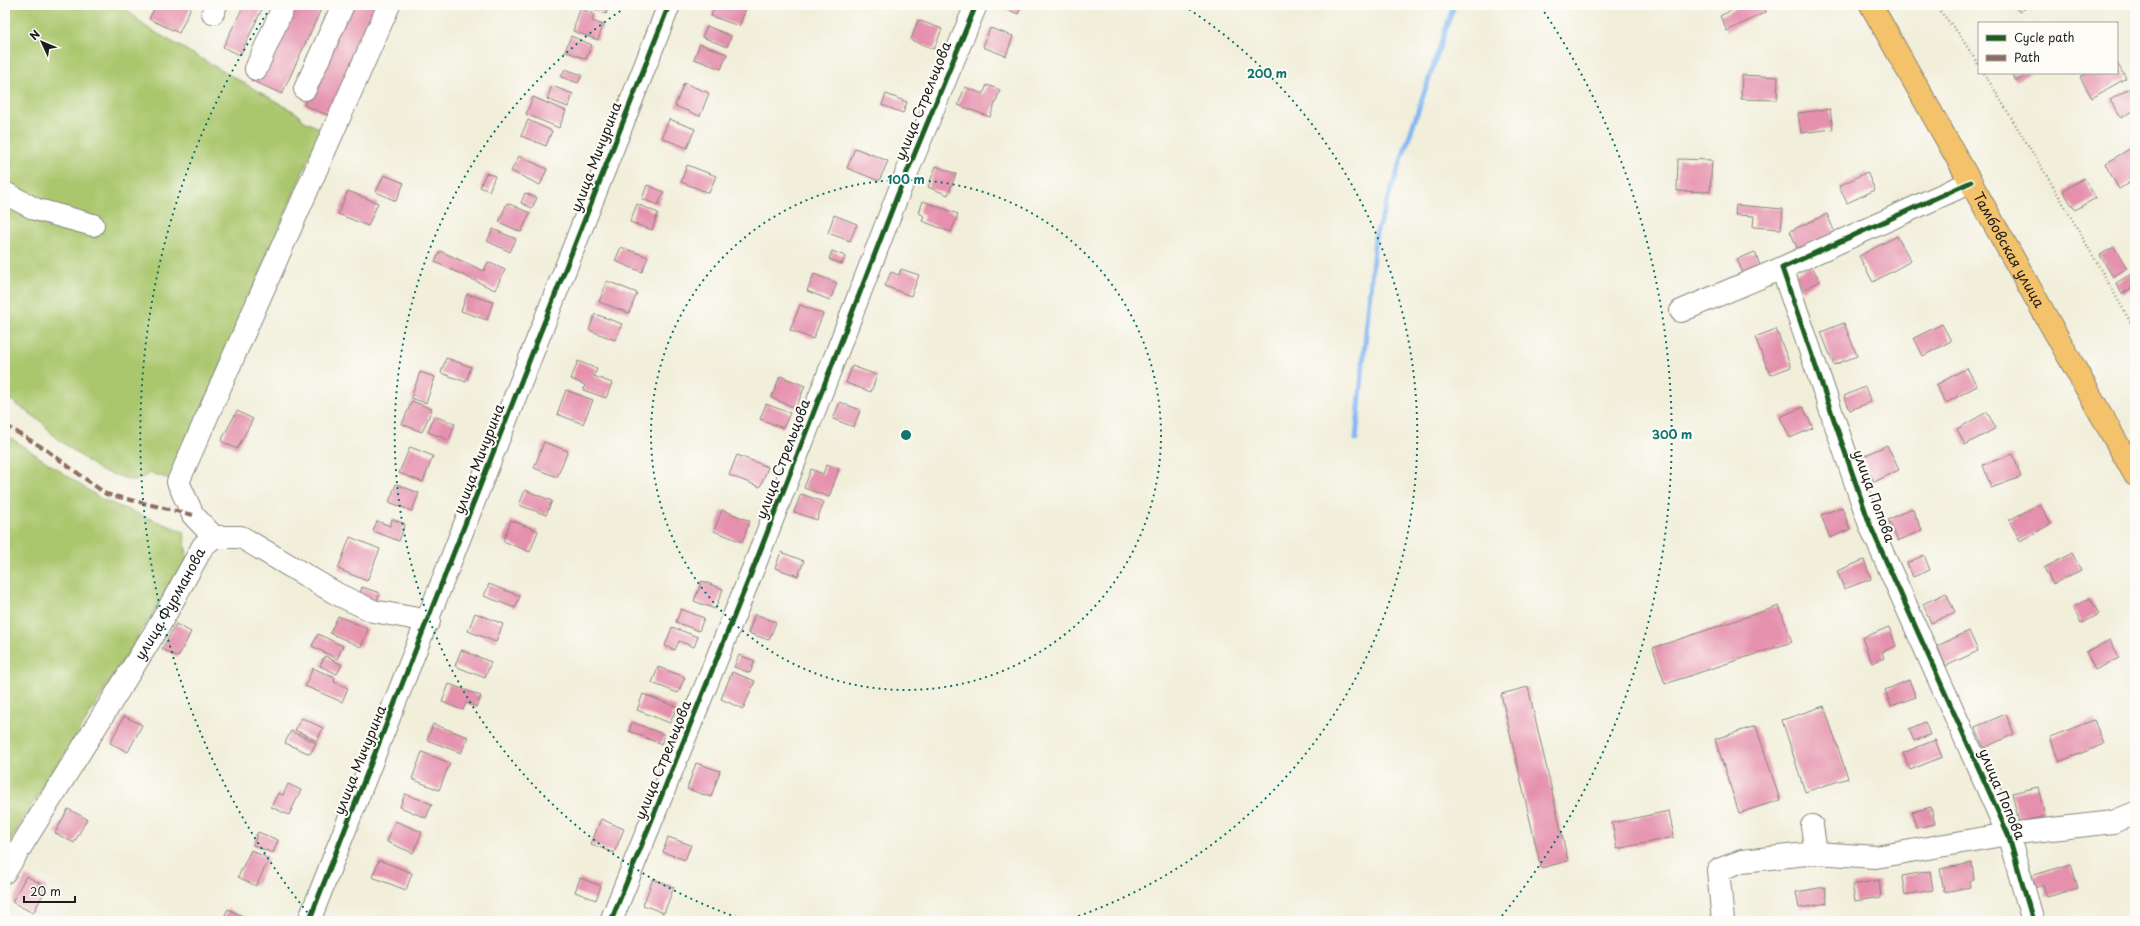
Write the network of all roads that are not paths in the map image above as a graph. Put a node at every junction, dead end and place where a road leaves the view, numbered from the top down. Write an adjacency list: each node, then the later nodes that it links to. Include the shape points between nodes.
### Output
1 (284, 5): 7 (street)
2 (343, 5): 8 (street)
3 (389, 5): 15 (street, via 178,482 193,515)
4 (668, 5): 16 (street, улица Мичурина)
5 (976, 5): 23 (street, улица Стрельцова, via 898,194 757,559)
6 (1871, 5): 9 (main road, Тамбовская улица)
7 (256, 69)
8 (305, 89)
9 (1971, 182): 12 (street); 14 (main road, Тамбовская улица)
10 (5, 192): 11 (street, via 35,209)
11 (93, 225)
12 (1782, 268): 13 (street); 19 (street, улица Попова, via 1870,525)
13 (1681, 311)
14 (2135, 475)
15 (214, 537): 16 (street, улица Фурманова, via 241,537 337,594 373,611); 21 (street, улица Фурманова, via 203,546 160,624)
16 (429, 621): 22 (street, улица Мичурина)
17 (2135, 813): 19 (street, улица Попова, via 2113,822)
18 (1812, 826): 20 (street)
19 (2008, 834): 20 (street, улица Попова, via 1876,857); 25 (street, улица Попова)
20 (1816, 853): 24 (street, улица Попова, via 1742,861 1718,870)
21 (5, 872)
22 (309, 921)
23 (611, 921)
24 (1723, 921)
25 (2033, 921)

